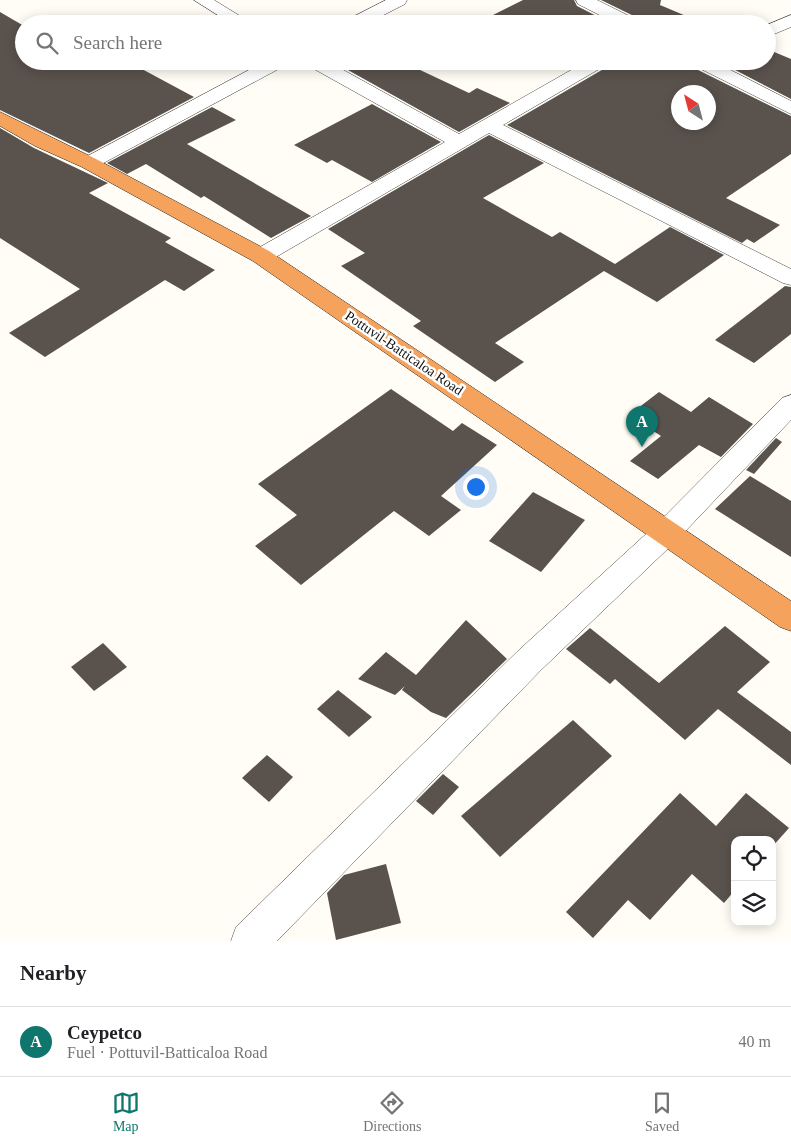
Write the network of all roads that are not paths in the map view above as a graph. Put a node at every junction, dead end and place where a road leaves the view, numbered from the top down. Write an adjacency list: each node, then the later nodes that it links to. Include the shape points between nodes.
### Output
1 (202, 0): 4 (street)
2 (399, 0): 5 (street)
3 (584, 0): 6 (street)
4 (229, 15)
5 (370, 15)
6 (613, 15)
7 (791, 20): 8 (street)
8 (776, 28)
9 (263, 70): 17 (street)
10 (329, 70): 16 (street)
11 (584, 70): 15 (street)
12 (719, 70): 13 (street)
13 (791, 108)
14 (0, 118): 17 (highway, Pottuvil-Batticaloa Road)
15 (488, 125): 16 (street); 19 (street)
16 (459, 142): 18 (street)
17 (89, 163): 18 (highway, Pottuvil-Batticaloa Road)
18 (261, 256): 21 (highway, Pottuvil-Batticaloa Road)
19 (791, 278)
20 (791, 404): 21 (street)
21 (667, 532): 22 (highway, Pottuvil-Batticaloa Road); 23 (street, via 530,660)
22 (791, 618)
23 (250, 941)

